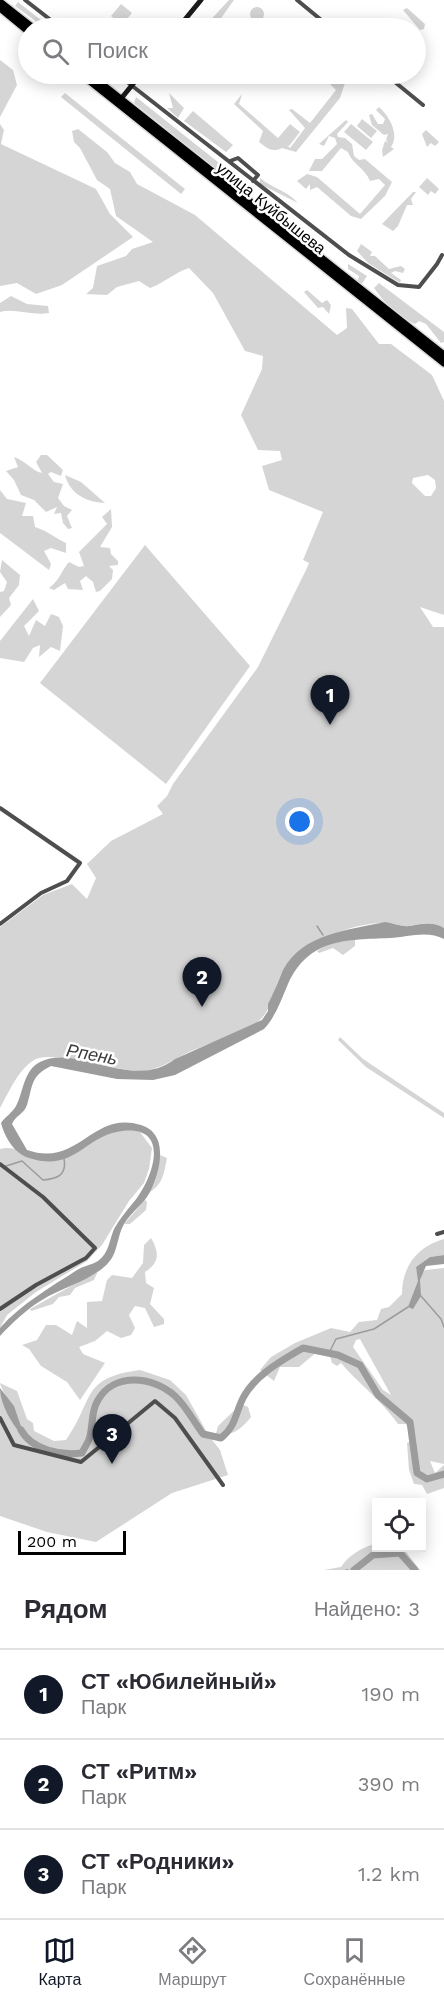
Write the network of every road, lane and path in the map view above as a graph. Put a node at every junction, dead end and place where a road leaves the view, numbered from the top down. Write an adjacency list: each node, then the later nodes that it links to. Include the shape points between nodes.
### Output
1 (25, 0): 7 (street)
2 (201, 0): 8 (main road)
3 (297, 0): 9 (street)
4 (0, 2): 6 (highway)
5 (0, 8): 10 (highway)
6 (20, 18)
7 (48, 18)
8 (186, 18)
9 (319, 18)
10 (18, 23)
11 (95, 84): 16 (highway, улица Куйбышева)
12 (100, 84): 16 (highway, улица Куйбышева)
13 (130, 84): 15 (street)
14 (397, 84): 17 (street)
15 (132, 86): 16 (main road); 18 (street)
16 (119, 101): 21 (highway, улица Куйбышева); 22 (highway, улица Куйбышева)
17 (423, 105)
18 (229, 161): 19 (street); 19 (street, via 238,158 258,175)
19 (253, 181): 20 (street, via 349,255 398,285 418,287)
20 (442, 255)
21 (444, 356)
22 (444, 363)
23 (0, 808): 24 (street, via 80,863 67,881 41,893)
24 (0, 924)
25 (0, 1164): 28 (street, via 43,1197 95,1248 86,1258)
26 (444, 1232): 27 (street)
27 (437, 1234)
28 (0, 1309)
29 (0, 1418): 30 (street, via 14,1445 81,1462 155,1401 175,1418)
30 (223, 1485)

